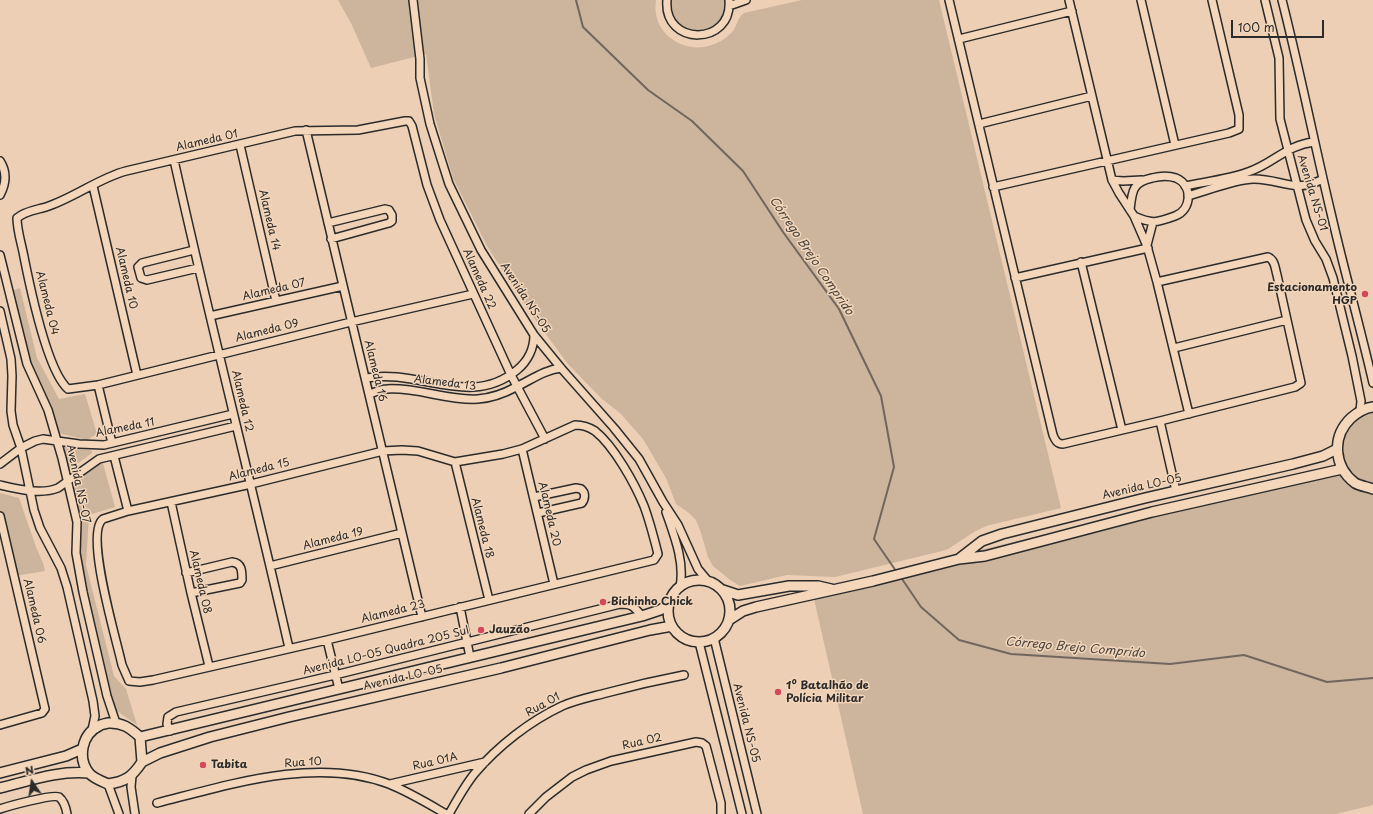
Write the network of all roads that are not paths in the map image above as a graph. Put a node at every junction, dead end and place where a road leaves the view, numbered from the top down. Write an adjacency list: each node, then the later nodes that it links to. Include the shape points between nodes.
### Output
1 (413, 0): 52 (street, Avenida NS-05, via 420,78 430,124 449,184 481,250)
2 (667, 0): 10 (street, via 668,13 673,24 683,32 695,36 707,34 718,28 726,18)
3 (746, 0): 10 (street)
4 (949, 0): 12 (street)
5 (1069, 0): 11 (street)
6 (1141, 0): 19 (street)
7 (1212, 0): 19 (street, via 1239,115 1239,129)
8 (1266, 0): 20 (street, Avenida NS-01, via 1279,58 1280,119)
9 (1282, 0): 17 (street, Avenida NS-01)
10 (729, 3)
11 (1072, 11): 12 (street); 13 (street)
12 (959, 39): 15 (street)
13 (1092, 96): 15 (street); 23 (street)
14 (410, 122): 16 (street, Alameda 01, via 358,130); 46 (street, Alameda 22, via 433,204)
15 (979, 124): 29 (street)
16 (306, 130): 18 (street, Alameda 01); 36 (street, Alameda 16)
17 (1314, 142): 20 (street, via 1300,144); 24 (street, Avenida NS-01)
18 (240, 145): 21 (street, Alameda 01); 47 (street, Alameda 14)
19 (1175, 145): 23 (street)
20 (1287, 150): 28 (street, via 1263,166 1248,172); 30 (street, Avenida NS-01)
21 (174, 160): 27 (street, Alameda 01, via 118,173); 39 (street, Alameda 12)
22 (0, 161): 31 (street, via 5,179)
23 (1108, 162): 25 (street); 29 (street)
24 (1323, 179): 30 (street); 59 (street, Avenida NS-01)
25 (1112, 180): 26 (street); 33 (street)
26 (1142, 180): 28 (street, via 1164,176 1177,179); 33 (street, via 1134,188 1131,199)
27 (93, 186): 34 (street, Alameda 01); 56 (street, Alameda 10)
28 (1185, 186): 32 (street)
29 (993, 187): 43 (street)
30 (1298, 187): 32 (street, via 1251,179); 65 (street, Avenida NS-01, via 1306,220 1333,278 1361,401)
31 (0, 195)
32 (1188, 196): 35 (street, via 1182,214)
33 (1132, 213): 35 (street, via 1148,222); 38 (street)
34 (17, 218): 62 (street, Alameda 04, via 42,332 53,364)
35 (1154, 222): 38 (street)
36 (328, 223): 37 (street, Alameda 16); 37 (street, via 385,208 389,210 392,218 389,224)
37 (331, 239): 45 (street, Alameda 16)
38 (1148, 247): 41 (street); 44 (street)
39 (194, 250): 42 (street, Alameda 12); 42 (street, via 142,263 138,270 141,278 147,280)
40 (0, 255): 74 (street, Avenida NS-07, via 27,364 48,410)
41 (1081, 262): 43 (street); 71 (street)
42 (198, 268): 49 (street, Alameda 12)
43 (1015, 278): 71 (street, via 1054,439 1063,444)
44 (1157, 282): 50 (street, via 1268,257 1273,261); 53 (street)
45 (342, 286): 47 (street, Alameda 07); 51 (street, Alameda 16)
46 (473, 294): 51 (street, Alameda 09); 57 (street, Alameda 22)
47 (276, 301): 49 (street, Alameda 07)
48 (0, 311): 76 (street, via 11,359 12,416)
49 (210, 316): 54 (street, Alameda 12)
50 (1287, 320): 53 (street); 67 (street, via 1301,380 1299,385)
51 (351, 322): 54 (street, Alameda 09); 58 (street, Alameda 16)
52 (534, 335): 55 (street, Avenida NS-05); 57 (street, Alameda 13, via 532,350 520,368)
53 (1174, 348): 67 (street)
54 (219, 354): 56 (street, Alameda 09); 66 (street, Alameda 12)
55 (561, 368): 61 (street, Alameda 13, via 539,374); 92 (street, Avenida NS-05, via 639,459)
56 (138, 375): 60 (street, Alameda 09)
57 (511, 375): 58 (street, Alameda 13, via 504,380 472,388 405,377); 61 (street, Alameda 22)
58 (366, 378): 63 (street, Alameda 16)
59 (1373, 383)
60 (98, 385): 62 (street, Alameda 09); 75 (street)
61 (517, 387): 63 (street, Alameda 13, via 480,399 445,397 400,389 386,389); 72 (street, Alameda 22)
62 (68, 389)
63 (370, 394): 79 (street, Alameda 16)
64 (1373, 407): 65 (main road)
65 (1360, 411): 78 (main road, via 1341,431)
66 (233, 414): 69 (street, Alameda 12); 70 (street, Alameda 11)
67 (1189, 414): 68 (street)
68 (1160, 422): 71 (street); 89 (street)
69 (236, 426): 73 (street, Alameda 11); 85 (street, Alameda 12)
70 (173, 429): 73 (street); 75 (street, Alameda 11)
71 (1122, 430)
72 (545, 439): 77 (street, Alameda 15); 97 (street, Alameda 15, via 580,425 590,428 601,437 626,470 644,506)
73 (176, 440): 80 (street, Alameda 11)
74 (57, 441): 75 (street, Alameda 11, via 86,445); 76 (street, Alameda 11, via 35,441); 84 (street, Avenida NS-07)
75 (112, 444)
76 (21, 448): 82 (street, Alameda 11); 88 (street)
77 (522, 449): 81 (street, Alameda 15); 90 (street, Alameda 20)
78 (1337, 449): 83 (main road); 89 (main road, Avenida LO-05, via 1323,456)
79 (383, 451): 81 (street, Alameda 15, via 418,451); 85 (street, Alameda 15); 96 (street, Alameda 16)
80 (114, 456): 84 (street, Alameda 11, via 94,461); 93 (street)
81 (455, 462): 107 (street, Alameda 18)
82 (0, 464)
83 (1342, 469): 87 (main road, via 1356,484); 98 (main road, Avenida LO-05, via 1138,515 985,556)
84 (67, 482): 88 (street, Alameda 11, via 51,490); 125 (street, Avenida NS-07, via 77,522 76,553 83,592 106,696)
85 (251, 484): 91 (street, Alameda 15); 99 (street, Alameda 12)
86 (0, 485): 88 (street, Alameda 11)
87 (1373, 489)
88 (30, 490): 127 (street, via 40,528 61,568 67,587 93,701 95,716)
89 (1176, 491): 98 (main road, Avenida LO-05, via 1002,534 982,541)
90 (534, 497): 94 (street, Alameda 20); 94 (street, via 578,488 584,493 582,503)
91 (171, 502): 93 (street, Alameda 15); 100 (street, Alameda 08)
92 (663, 502): 101 (street, Avenida NS-05, via 678,525 698,569); 103 (street, Avenida NS-05, via 680,565)
93 (128, 511): 123 (street, Alameda 15, via 101,521 97,550 122,664)
94 (538, 513): 102 (street, Alameda 20)
95 (0, 516): 126 (street, Alameda 06, via 45,709 44,712 27,718)
96 (402, 533): 99 (street, Alameda 19); 111 (street, Alameda 16)
97 (658, 554): 102 (street, Alameda 23, via 650,561)
98 (959, 559): 104 (main road, Avenida LO-05)
99 (270, 566): 118 (street, Alameda 12)
100 (186, 573): 106 (street, Alameda 08); 106 (street, via 232,562 241,566 240,583)
101 (708, 581): 103 (main road, via 689,582); 105 (main road)
102 (554, 584): 107 (street, Alameda 23)
103 (680, 587): 108 (main road, via 673,594)
104 (834, 589): 105 (main road, Avenida LO-05, via 789,586 738,595); 112 (main road, Avenida LO-05, via 752,608)
105 (722, 590): 112 (main road, via 728,599)
106 (191, 593): 120 (street, Alameda 08)
107 (489, 600): 109 (street, Alameda 23)
108 (669, 604): 110 (main road, Avenida LO-05); 113 (main road, via 668,614)
109 (460, 607): 111 (street, Alameda 23); 116 (street)
110 (642, 616): 116 (street, Avenida LO-05 Quadra 205 Sul, via 634,606 620,604); 119 (main road, Avenida LO-05)
111 (422, 617): 115 (street, Alameda 23)
112 (729, 620): 114 (main road)
113 (672, 626): 117 (main road, via 682,637); 131 (main road, Avenida LO-05, via 210,737 160,753)
114 (714, 638): 117 (main road); 148 (street, Avenida NS-05)
115 (327, 640): 118 (street, Alameda 23); 121 (street)
116 (467, 642): 119 (street); 121 (street, Avenida LO-05 Quadra 205 Sul)
117 (700, 642): 147 (street)
118 (289, 648): 120 (street, Alameda 23)
119 (470, 657): 124 (main road, Avenida LO-05)
120 (209, 666): 123 (street, Alameda 23, via 153,680)
121 (335, 675): 124 (street); 128 (street, Avenida LO-05 Quadra 205 Sul, via 176,712 168,717)
122 (684, 675): 132 (street, Rua 01, via 611,691 563,706 526,727)
123 (129, 681)
124 (339, 689): 128 (main road, Avenida LO-05)
125 (116, 723): 127 (main road, via 108,723); 129 (main road, via 127,727)
126 (0, 724)
127 (92, 730): 130 (main road)
128 (170, 731): 129 (main road, Avenida LO-05)
129 (140, 737): 131 (main road)
130 (82, 748): 133 (main road, via 66,756); 134 (main road, via 83,759)
131 (142, 762): 135 (main road)
132 (485, 762): 137 (street, Rua 01A); 144 (street, Rua 01)
133 (0, 773)
134 (89, 773): 136 (main road); 138 (main road, via 60,774)
135 (132, 776): 136 (main road); 143 (street, via 131,787)
136 (108, 784): 142 (street)
137 (390, 784): 139 (street, Rua 10, via 332,773 299,774 251,779); 144 (street, Rua 10)
138 (0, 788)
139 (157, 803)
140 (0, 809): 141 (street, via 47,797 58,797 64,804)
141 (67, 814)
142 (119, 814)
143 (136, 814)
144 (447, 814)
145 (529, 814): 146 (street, Rua 02, via 546,797 572,777 586,770 611,761 699,742 706,746 721,803)
146 (721, 814)
147 (742, 814)
148 (757, 814)

